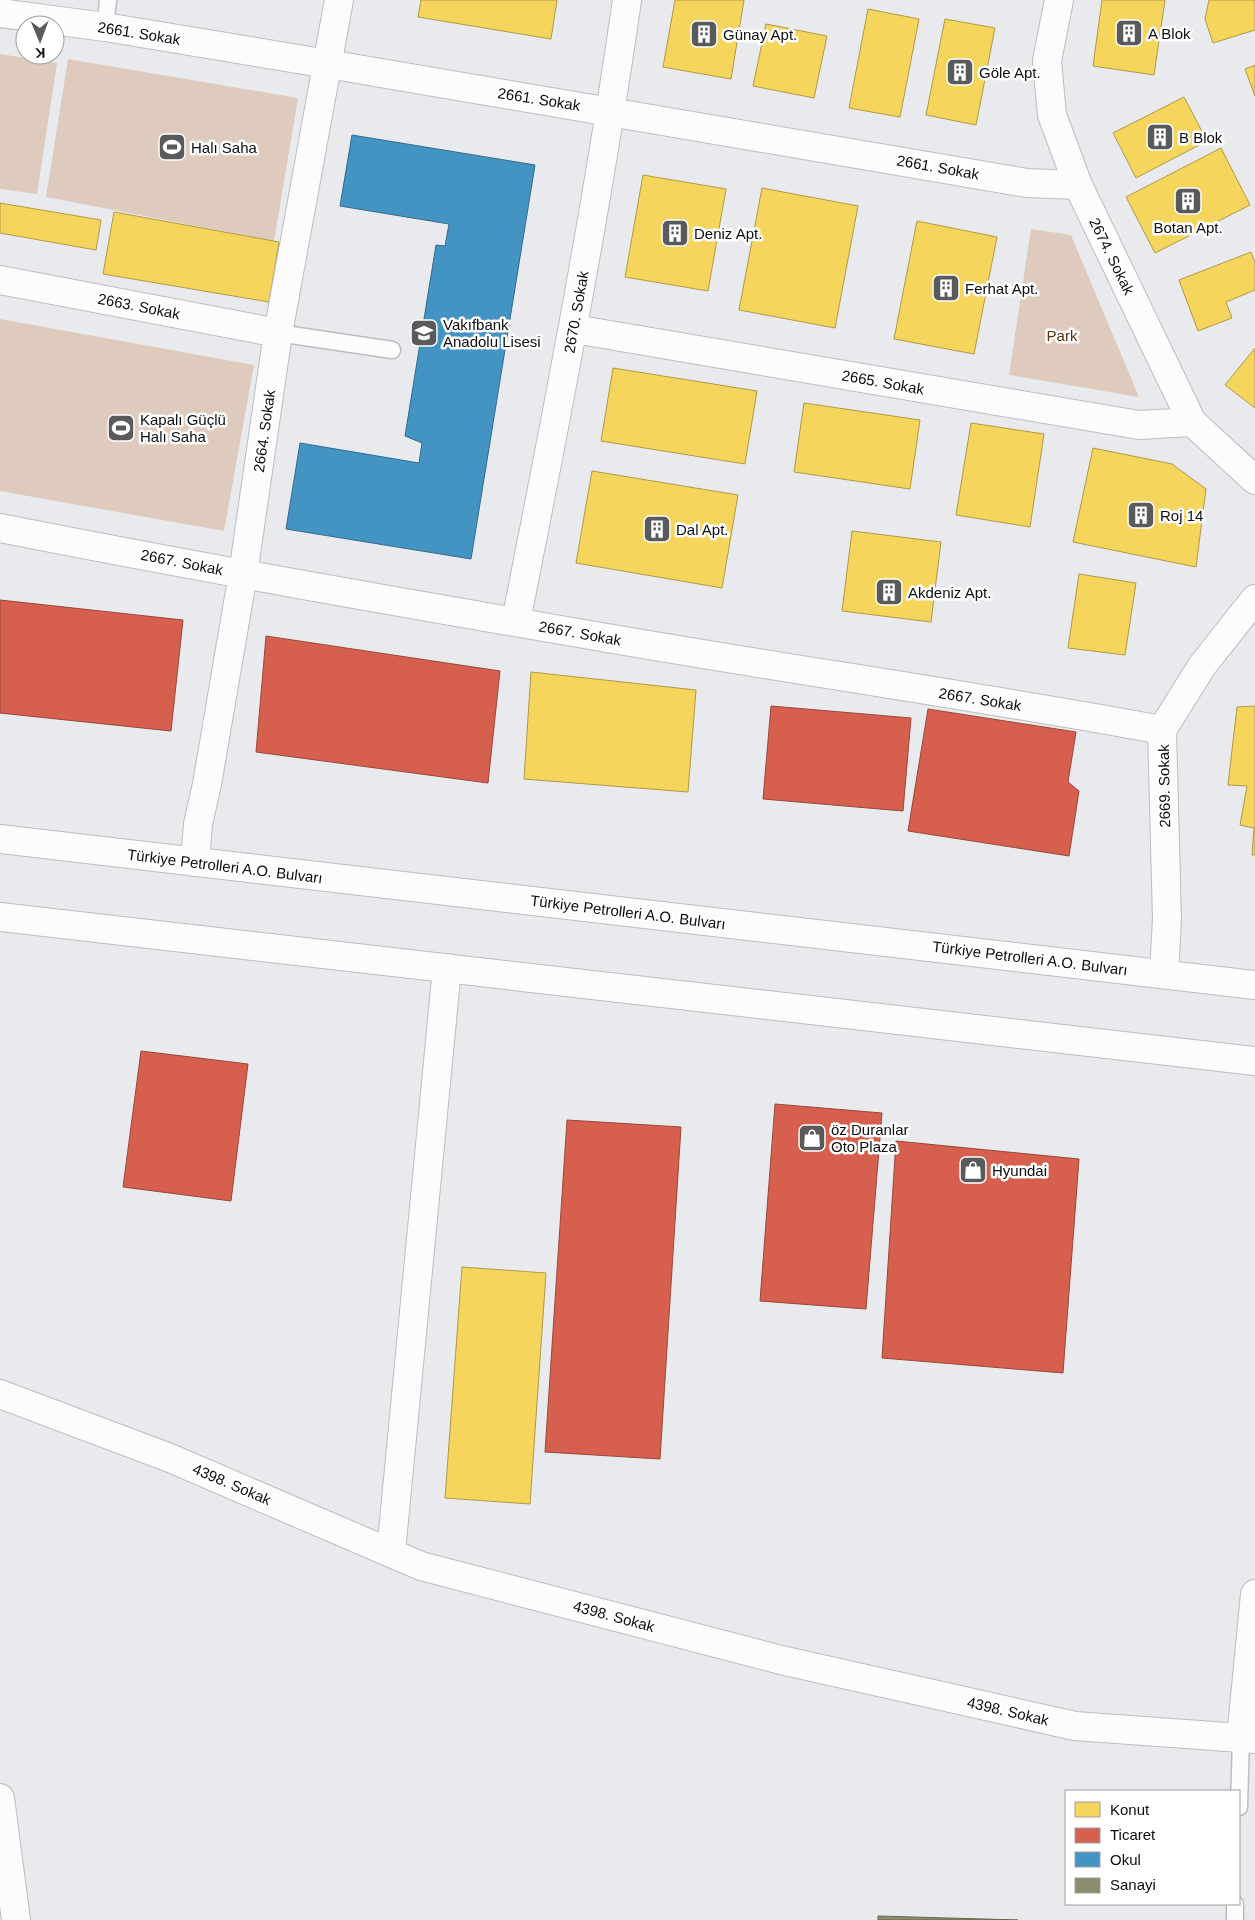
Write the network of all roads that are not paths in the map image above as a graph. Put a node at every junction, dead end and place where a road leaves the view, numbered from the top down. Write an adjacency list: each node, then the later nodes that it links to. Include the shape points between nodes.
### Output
1 (108, 0): 6 (lane)
2 (339, 0): 7 (main road, 2664. Sokak)
3 (627, 0): 8 (main road, 2670. Sokak)
4 (1059, 0): 9 (main road, 2674. Sokak, via 1047,61 1052,115)
5 (0, 13): 6 (main road, 2661. Sokak)
6 (105, 27): 7 (main road, 2661. Sokak)
7 (328, 64): 8 (main road, 2661. Sokak); 12 (main road, 2664. Sokak)
8 (611, 111): 9 (main road, 2661. Sokak, via 1027,183); 11 (main road, 2670. Sokak)
9 (1078, 185): 14 (main road, 2674. Sokak)
10 (0, 280): 12 (main road, 2663. Sokak)
11 (574, 329): 14 (main road, 2665. Sokak, via 1139,425); 19 (main road, 2670. Sokak)
12 (278, 333): 13 (lane); 17 (main road, 2664. Sokak)
13 (392, 350)
14 (1192, 422): 15 (main road, 2674. Sokak)
15 (1255, 480)
16 (0, 528): 17 (main road, 2667. Sokak)
17 (243, 574): 19 (main road, 2667. Sokak); 22 (main road, 2664. Sokak, via 198,824)
18 (1255, 599): 20 (main road, 2669. Sokak, via 1202,666)
19 (516, 622): 20 (main road, 2667. Sokak)
20 (1162, 730): 25 (main road, 2669. Sokak, via 1167,919)
21 (0, 839): 22 (main road, Türkiye Petrolleri A.O. Bulvarı)
22 (195, 862): 25 (main road, Türkiye Petrolleri A.O. Bulvarı)
23 (0, 916): 24 (main road)
24 (447, 968): 27 (main road); 29 (main road)
25 (1164, 974): 26 (main road, Türkiye Petrolleri A.O. Bulvarı)
26 (1255, 985)
27 (1255, 1061)
28 (0, 1394): 29 (main road, 4398. Sokak, via 170,1458)
29 (391, 1552): 31 (main road, 4398. Sokak, via 421,1566 780,1660 1075,1726)
30 (1255, 1594): 31 (main road)
31 (1248, 1739): 33 (lane)
32 (0, 1798): 35 (main road)
33 (1240, 1799)
34 (1235, 1905): 36 (lane)
35 (16, 1920)
36 (1235, 1920)

